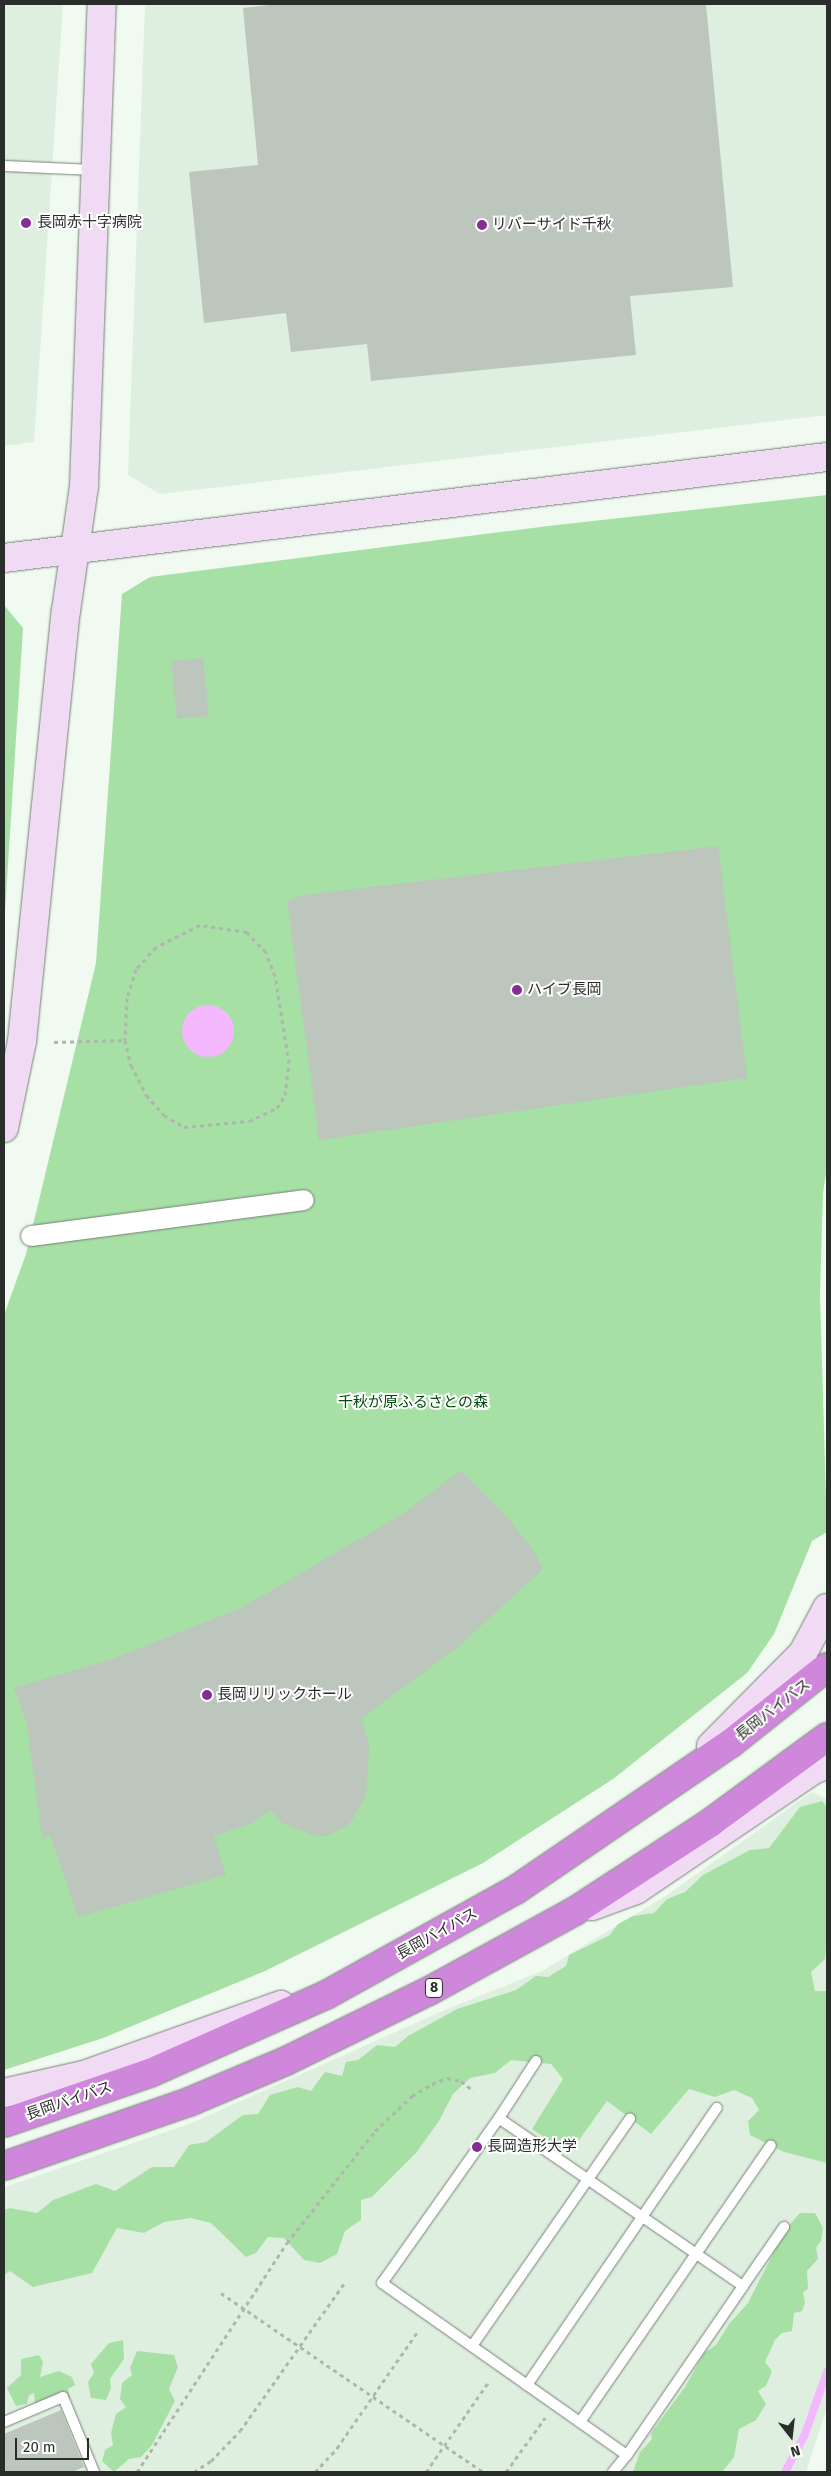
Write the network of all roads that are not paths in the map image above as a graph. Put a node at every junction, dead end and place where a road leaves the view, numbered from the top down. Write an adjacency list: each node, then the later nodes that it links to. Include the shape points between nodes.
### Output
1 (102, 4): 3 (street)
2 (4, 166): 3 (lane)
3 (94, 170): 5 (street, via 84,486)
4 (827, 457): 5 (street)
5 (75, 549): 6 (street); 7 (street, via 22,1041)
6 (4, 558)
7 (4, 1128)
8 (304, 1200): 9 (street)
9 (31, 1236)
10 (827, 1608): 14 (street, via 803,1654)
11 (827, 1667): 14 (highway, 長岡バイパス, via 731,1743)
12 (827, 1737): 15 (highway, 8, via 710,1823)
13 (827, 1765): 15 (street, via 815,1769 636,1890)
14 (666, 1788): 16 (highway, 長岡バイパス, via 517,1889)
15 (576, 1911): 24 (highway, 8, via 429,1991 286,2061 171,2108)
16 (326, 1995): 18 (street, via 260,2010 84,2075); 22 (highway, 長岡バイパス, via 150,2073)
17 (536, 2061): 20 (lane)
18 (4, 2093)
19 (718, 2108): 26 (lane)
20 (499, 2118): 25 (lane); 30 (lane, via 382,2283)
21 (630, 2119): 25 (lane)
22 (4, 2123)
23 (771, 2145): 28 (lane)
24 (4, 2166)
25 (589, 2179): 26 (lane); 30 (lane)
26 (642, 2216): 28 (lane); 31 (lane)
27 (784, 2227): 29 (lane)
28 (696, 2253): 29 (lane); 33 (lane)
29 (743, 2286): 34 (lane)
30 (472, 2346): 31 (lane)
31 (527, 2385): 33 (lane)
32 (4, 2422): 35 (lane, via 63,2397)
33 (580, 2422): 34 (lane)
34 (627, 2455): 36 (lane)
35 (94, 2472)
36 (613, 2472)

